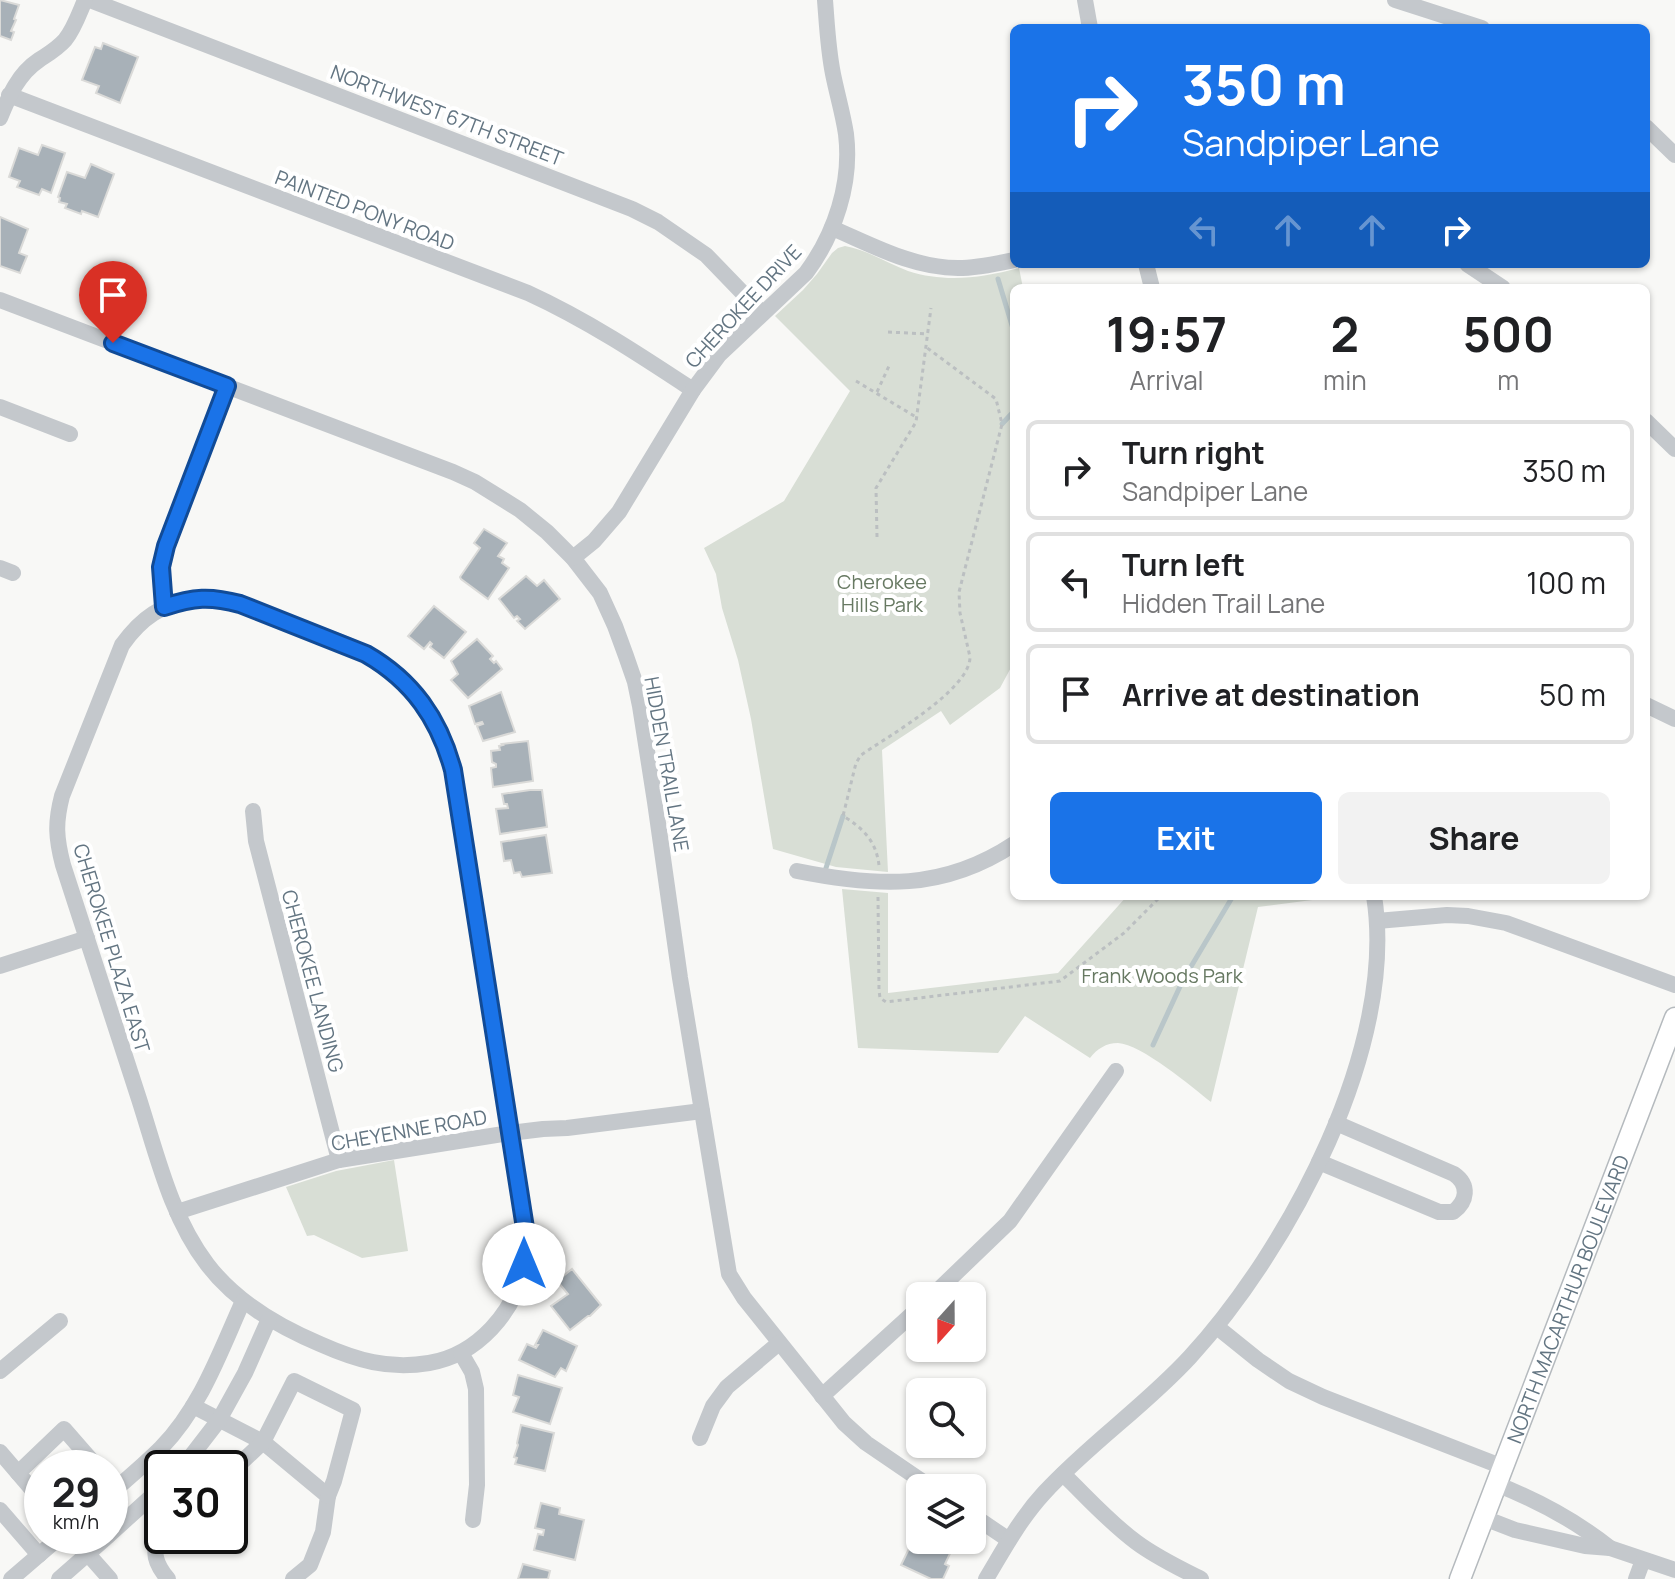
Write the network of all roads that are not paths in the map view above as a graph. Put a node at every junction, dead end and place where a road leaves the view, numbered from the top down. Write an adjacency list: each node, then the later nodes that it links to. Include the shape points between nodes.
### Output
1 (87, 0): 7 (street, via 68,37 27,70); 16 (street, NORTHWEST 67TH STREET, via 632,209 706,255)
2 (825, 0): 11 (street, CHEROKEE DRIVE, via 846,137 844,185)
3 (1395, 0): 6 (street)
4 (1089, 1): 5 (street)
5 (1090, 24)
6 (1470, 24)
7 (9, 95): 8 (street); 18 (street, PAINTED PONY ROAD, via 528,293 568,311)
8 (0, 118)
9 (1650, 131): 10 (street)
10 (1675, 155)
11 (832, 228): 12 (street, via 937,267); 16 (street, CHEROKEE DRIVE, via 806,273)
12 (1010, 261)
13 (1473, 268): 14 (street)
14 (1497, 284)
15 (0, 300): 17 (street, HIDDEN TRAIL LANE)
16 (762, 313): 18 (street, CHEROKEE DRIVE)
17 (227, 386): 23 (street, HIDDEN TRAIL LANE, via 475,482 520,510); 24 (street, via 166,546 161,567)
18 (693, 390): 23 (street, CHEROKEE DRIVE, via 619,512)
19 (0, 407): 21 (street)
20 (1650, 425): 22 (street)
21 (70, 434)
22 (1675, 449)
23 (573, 558): 37 (street, HIDDEN TRAIL LANE, via 600,593 635,682)
24 (164, 607): 32 (street, CHEROKEE PLAZA EAST, via 135,627 122,645 57,817 63,865); 39 (street, via 195,598 223,600 346,645 399,676 428,712 453,770)
25 (1650, 707): 26 (street)
26 (1675, 719)
27 (253, 811): 40 (street, CHEROKEE LANDING, via 256,841)
28 (1010, 847): 29 (street, via 995,857 923,880 879,883)
29 (797, 871)
30 (1374, 900): 31 (street)
31 (1377, 921): 34 (street, via 1447,915 1506,923); 38 (street, via 1371,1010)
32 (87, 938): 33 (street); 42 (street, CHEROKEE PLAZA EAST)
33 (0, 966)
34 (1675, 985)
35 (1675, 1018): 67 (main road, NORTH MACARTHUR BOULEVARD)
36 (1116, 1071): 43 (street, via 1010,1221)
37 (702, 1111): 39 (street, CHEYENNE ROAD); 49 (street, HIDDEN TRAIL LANE, via 729,1274)
38 (1336, 1123): 41 (street); 41 (street, via 1454,1174 1464,1184 1462,1203 1453,1212 1439,1212)
39 (510, 1133): 40 (street, CHEYENNE ROAD); 50 (street, via 525,1228 524,1264 505,1311)
40 (339, 1160): 42 (street, CHEYENNE ROAD)
41 (1319, 1162): 48 (street, via 1262,1264)
42 (177, 1212): 44 (street, CHEROKEE PLAZA EAST, via 208,1267)
43 (947, 1282)
44 (243, 1301): 45 (street, CHEROKEE PLAZA EAST); 53 (street)
45 (269, 1319): 50 (street, CHEROKEE PLAZA EAST, via 374,1364 414,1366); 54 (street)
46 (906, 1320): 52 (street)
47 (60, 1321): 51 (street)
48 (1217, 1327): 65 (street); 67 (street, via 1289,1381)
49 (779, 1343): 52 (street, HIDDEN TRAIL LANE); 55 (street, via 727,1387)
50 (461, 1353): 74 (street, via 476,1389)
51 (0, 1371)
52 (822, 1396): 64 (street, HIDDEN TRAIL LANE, via 854,1434)
53 (193, 1406): 54 (street); 66 (street, via 163,1447)
54 (219, 1420): 56 (street); 59 (street)
55 (700, 1438)
56 (263, 1442): 61 (street); 69 (street); 69 (street, via 294,1381 353,1410)
57 (42, 1450): 58 (street, via 64,1429)
58 (82, 1450)
59 (197, 1450)
60 (0, 1452): 63 (street)
61 (248, 1456)
62 (24, 1467): 63 (street)
63 (18, 1473): 68 (street)
64 (912, 1474)
65 (1063, 1474): 76 (street); 89 (street, via 1136,1542)
66 (128, 1475)
67 (1500, 1476): 73 (main road, NORTH MACARTHUR BOULEVARD); 77 (street)
68 (24, 1480)
69 (328, 1496): 87 (street, via 323,1532 310,1565)
70 (144, 1503): 72 (street)
71 (0, 1510): 80 (street)
72 (128, 1518)
73 (1484, 1518): 77 (street, via 1515,1530); 90 (main road, NORTH MACARTHUR BOULEVARD)
74 (473, 1520)
75 (986, 1524): 76 (street)
76 (1009, 1540): 88 (street)
77 (1610, 1548): 81 (street)
78 (88, 1554): 84 (street); 85 (street)
79 (156, 1554): 86 (street)
80 (39, 1555): 83 (street)
81 (1643, 1560): 82 (street); 91 (street)
82 (1675, 1570)
83 (11, 1579)
84 (59, 1579)
85 (110, 1579)
86 (168, 1579)
87 (293, 1579)
88 (986, 1579)
89 (1201, 1579)
90 (1460, 1579)
91 (1636, 1579)

